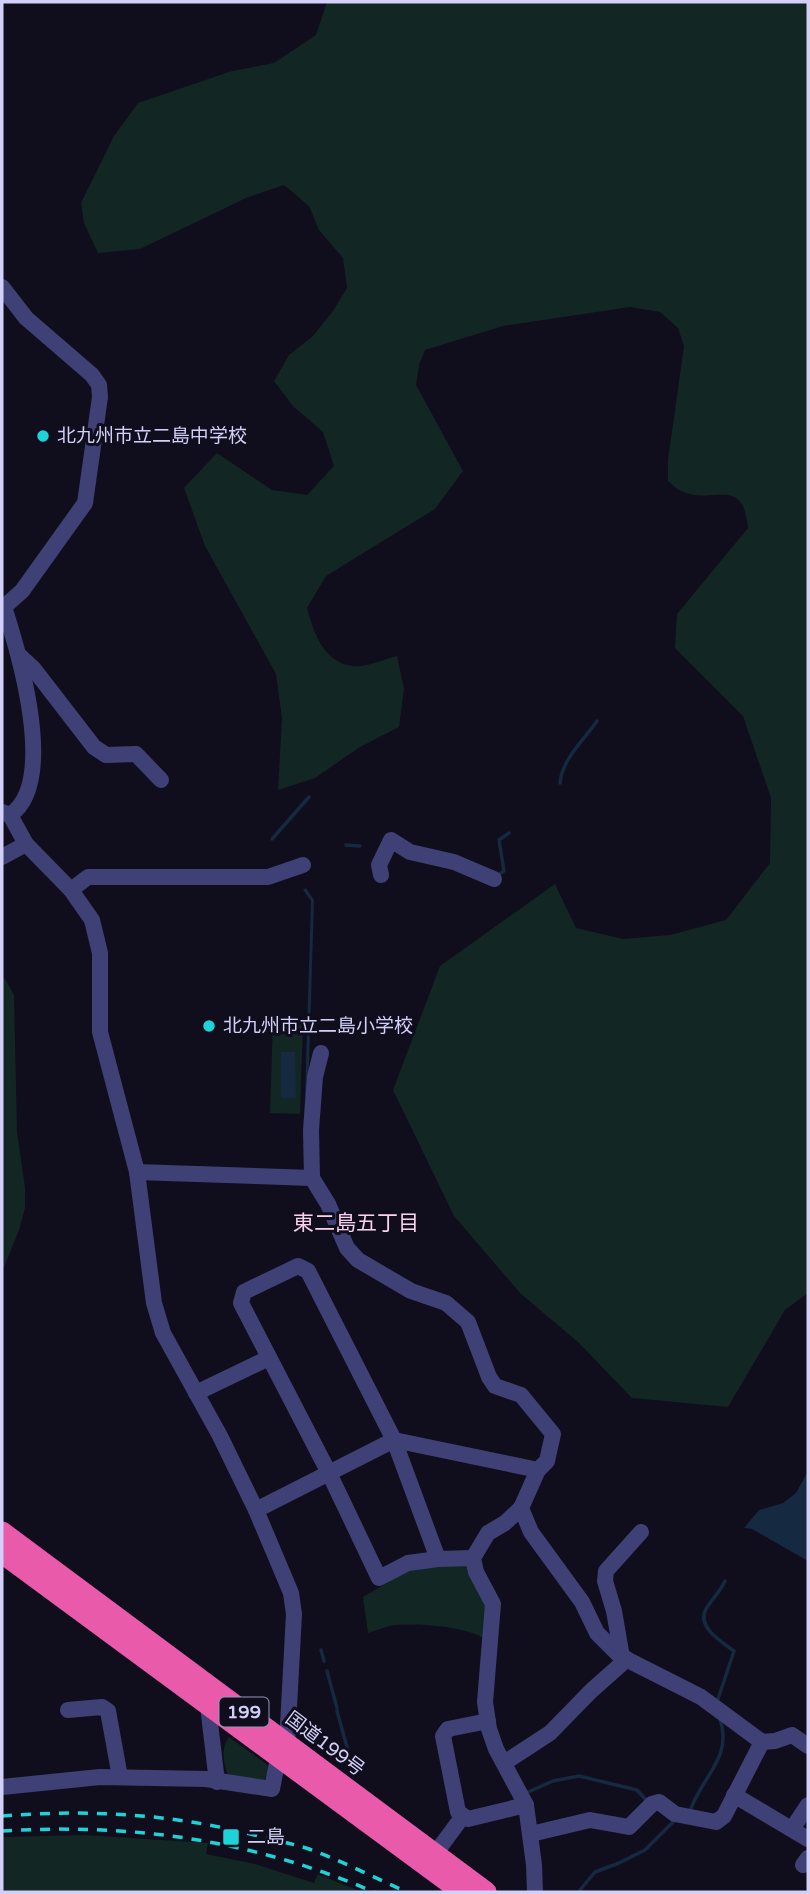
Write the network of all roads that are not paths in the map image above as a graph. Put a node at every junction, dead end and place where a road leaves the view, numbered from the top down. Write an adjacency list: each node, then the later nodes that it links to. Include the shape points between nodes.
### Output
1 (2, 287): 2 (street, via 26,318 92,375 100,397 85,503 22,591)
2 (3, 606): 3 (street)
3 (19, 655): 4 (street, via 94,747 106,755 136,754); 5 (street, via 33,733 31,783 22,807)
4 (161, 780)
5 (6, 813): 6 (street)
6 (26, 844): 7 (street); 11 (street)
7 (2, 857)
8 (303, 865): 11 (street, via 268,877 88,877)
9 (381, 875): 10 (street, via 379,865 391,841 410,852 454,862)
10 (494, 879)
11 (71, 890): 13 (street, via 92,920 100,953 100,1032)
12 (321, 1053): 14 (street, via 313,1104)
13 (137, 1172): 14 (street); 16 (street, via 154,1303 163,1333)
14 (312, 1178): 18 (street, via 347,1248 358,1260 411,1291 446,1303 468,1322 495,1386 521,1395 553,1434 547,1461)
15 (269, 1358): 16 (street); 17 (street, via 241,1303 244,1292 298,1266 308,1271); 19 (street)
16 (197, 1393): 21 (street)
17 (394, 1440): 18 (street); 19 (street); 26 (street)
18 (537, 1470): 20 (street)
19 (328, 1473): 21 (street); 26 (street, via 379,1578 408,1563)
20 (521, 1507): 25 (street, via 488,1533); 27 (street, via 531,1532 567,1579 597,1633)
21 (256, 1510): 33 (street, via 292,1593)
22 (2, 1532): 33 (highway, 国道199号 / 199)
23 (641, 1532): 27 (street, via 606,1571)
24 (2, 1553): 28 (highway, 国道199号 / 199)
25 (473, 1558): 26 (street); 30 (street, via 493,1604 485,1702)
26 (438, 1559)
27 (625, 1658): 31 (street, via 701,1697); 34 (street, via 550,1733)
28 (208, 1706): 33 (highway, 国道199号 / 199); 36 (street)
29 (68, 1710): 35 (street, via 102,1707 108,1711)
30 (488, 1721): 34 (street); 41 (street, via 448,1728 443,1736 458,1812)
31 (762, 1742): 32 (street, via 792,1735); 38 (street)
32 (808, 1746)
33 (283, 1751): 36 (street, via 272,1789); 45 (highway, 国道199号 / 199); 46 (highway, 国道199号 / 199)
34 (504, 1763): 39 (street)
35 (120, 1777): 36 (street); 37 (street)
36 (217, 1782)
37 (2, 1787)
38 (734, 1795): 42 (street); 43 (street, via 716,1822 676,1814 659,1802 628,1827 590,1820)
39 (526, 1805): 41 (street, via 468,1819); 43 (street)
40 (808, 1805): 42 (street)
41 (463, 1816): 45 (street)
42 (792, 1829): 44 (street)
43 (531, 1834): 48 (street)
44 (808, 1839)
45 (435, 1854): 47 (highway, 国道199号 / 199)
46 (462, 1892)
47 (486, 1892)
48 (535, 1892)

